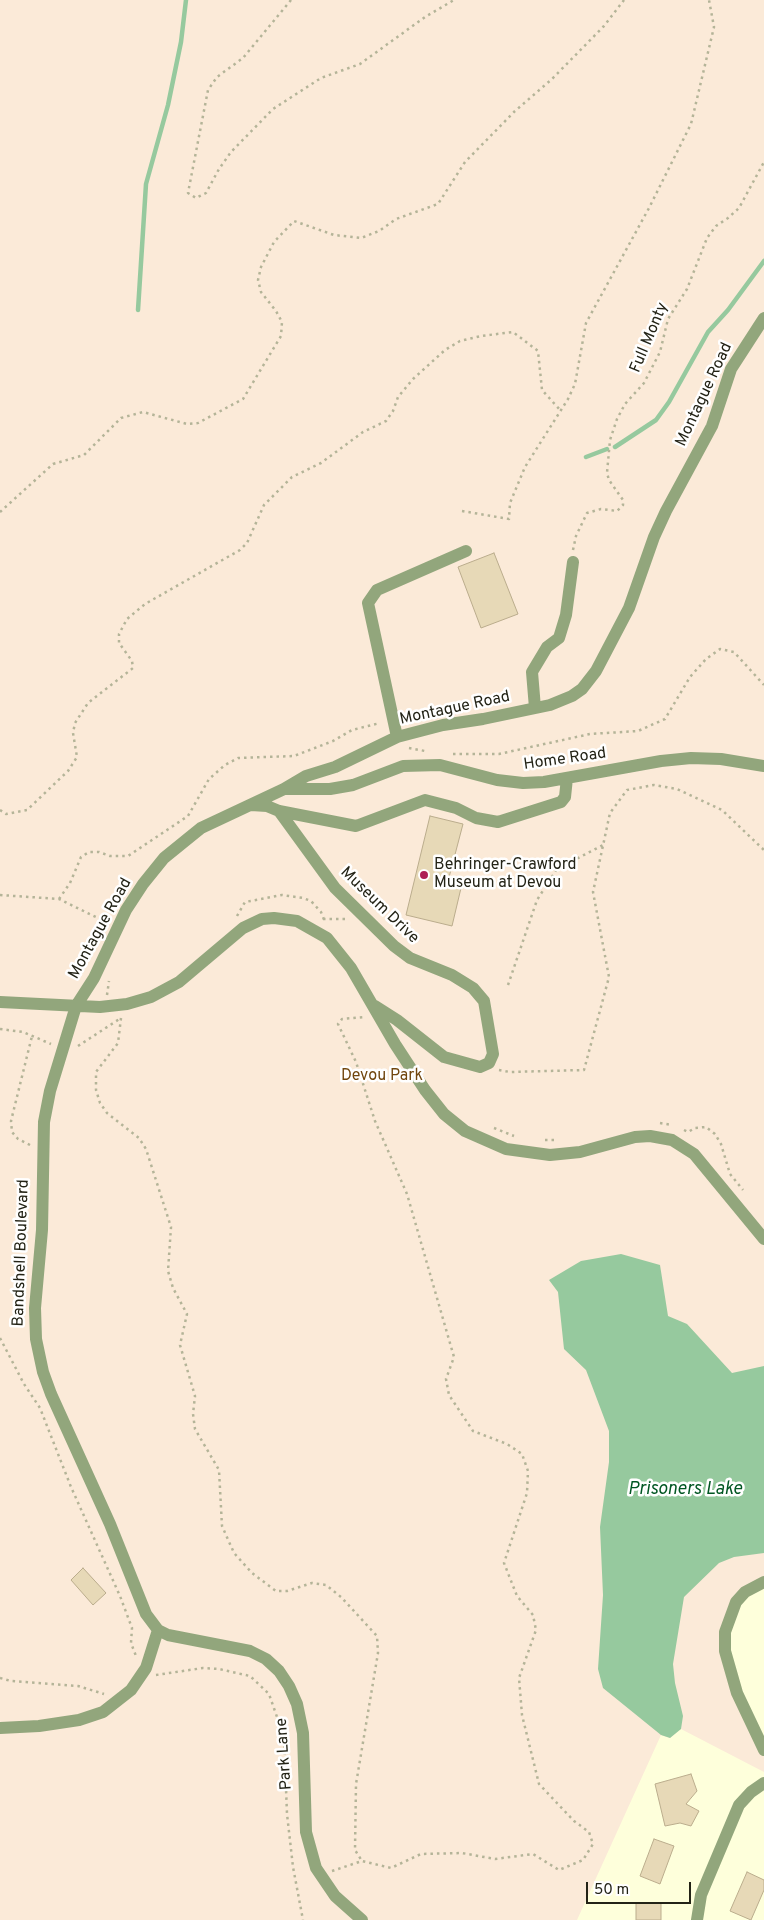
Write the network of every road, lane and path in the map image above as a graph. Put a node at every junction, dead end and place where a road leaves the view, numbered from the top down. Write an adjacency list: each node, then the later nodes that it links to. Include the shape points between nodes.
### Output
1 (290, 0): 2 (path, via 243,58 217,77 208,90 188,193 196,198 206,193 231,152 273,109 321,78 360,64)
2 (454, 0)
3 (624, 0): 9 (path, via 604,26 552,79 465,162 438,204 361,238 334,235 294,221 274,242 258,280 261,292 282,322 281,336 243,399 198,423 187,424 143,412 121,418 84,455 53,464)
4 (709, 0): 7 (path, via 714,27 691,124 586,323 575,384)
5 (764, 162): 11 (path, Full Monty, via 739,208 711,231 688,289 668,319 660,352 644,383 625,404 617,419 610,440 607,473 623,500 622,505 617,511 601,509 587,513 576,536)
6 (764, 318): 13 (street, Montague Road, via 731,369 712,426 666,511 629,608 596,671 572,696)
7 (561, 411): 8 (path, via 525,467 510,502 509,519); 22 (path, via 542,390 538,351 513,332 460,341 445,350 398,397 394,411 386,421 363,432 321,463 292,477 264,504 247,543 240,550 145,604 127,620 119,634 120,643 133,668 88,703 75,723 73,733 77,757 68,772 27,810 6,814)
8 (462, 511)
9 (0, 512)
10 (466, 551): 14 (street, via 377,590 368,603)
11 (574, 562): 13 (street, via 559,638 547,647 532,672)
12 (764, 685): 17 (path, via 734,652 720,649 690,677 665,719 638,731 590,734 499,754)
13 (535, 708): 15 (street, Montague Road)
14 (394, 722): 15 (street); 27 (path, via 352,730 294,756 238,758 232,761 209,779 188,816 128,856 89,852 81,857)
15 (397, 737): 16 (path, via 410,749); 20 (street, Montague Road, via 335,767 306,776)
16 (427, 752)
17 (444, 754)
18 (764, 766): 19 (street, Home Road, via 691,758)
19 (567, 778): 20 (street, Home Road, via 523,783 497,780 440,765 403,766 330,789); 23 (street, via 565,797 560,802 498,822 476,818 450,806 425,800 356,826)
20 (284, 789): 21 (street, Montague Road)
21 (251, 805): 23 (street); 30 (street, Montague Road, via 202,828 164,858 142,884)
22 (0, 810)
23 (279, 811): 39 (street, Museum Drive, via 335,888 394,946 410,958 452,975 473,988 484,1001 493,1054 489,1063)
24 (605, 844): 25 (path, via 610,814 627,790 654,785 678,789 722,810); 31 (path, via 557,869 537,900); 39 (path, via 593,892 609,977 584,1070 510,1072)
25 (764, 850)
26 (0, 896): 27 (path)
27 (59, 900): 30 (path, via 104,919)
28 (347, 918): 29 (path)
29 (323, 919)
30 (116, 931): 34 (street, Montague Road, via 94,978)
31 (508, 985)
32 (0, 1002): 34 (street, Montague Road)
33 (370, 1003): 34 (street, via 351,968 327,938 296,921 274,918 262,919 243,928 179,982 151,996 116,1006); 35 (street); 39 (street, via 444,1057)
34 (76, 1006): 43 (street, Bandshell Boulevard, via 44,1122 36,1339 51,1394 110,1524 146,1614)
35 (381, 1021): 40 (street, via 430,1096 444,1114 465,1131 506,1149 550,1155 580,1152 635,1137 672,1140 694,1154); 51 (path, via 351,1016 342,1018 338,1024 356,1062 376,1122 409,1201 454,1357 446,1379 449,1395 473,1431 507,1444 522,1454 528,1471 527,1493 504,1563 516,1596 533,1615 536,1630 519,1678 522,1715 539,1784 589,1832 593,1844 584,1860 559,1870 532,1854 495,1859 462,1853 422,1854 391,1868)
36 (0, 1028): 37 (path, via 23,1032)
37 (54, 1046)
38 (75, 1047): 51 (path, via 121,1018 118,1043 96,1072 96,1090 108,1113 139,1138 146,1148 171,1227 168,1271 187,1314 180,1345 195,1396 195,1429 219,1470 222,1526 234,1553 252,1573 276,1591 287,1591 312,1582 326,1585 377,1636 378,1653 356,1784 355,1850)
39 (480, 1067)
40 (764, 1239)
41 (0, 1338): 44 (path, via 40,1408 120,1596 132,1628 131,1642)
42 (764, 1582): 49 (street, via 745,1592 736,1602 725,1632 725,1651 737,1693)
43 (158, 1630): 47 (street, via 146,1668); 52 (street, Park Lane, via 168,1635 250,1651 266,1659 289,1686 297,1704 303,1733 306,1832)
44 (139, 1663)
45 (154, 1675): 53 (path, via 219,1668 250,1676 269,1694 284,1737 288,1822)
46 (0, 1678): 47 (path, via 78,1686)
47 (122, 1699): 48 (street, via 103,1712 79,1720)
48 (0, 1728)
49 (764, 1750)
50 (764, 1783): 55 (street, via 739,1806 701,1895)
51 (362, 1861): 52 (path)
52 (320, 1875): 54 (street, Park Lane, via 336,1896)
53 (303, 1920)
54 (362, 1920)
55 (697, 1920)

